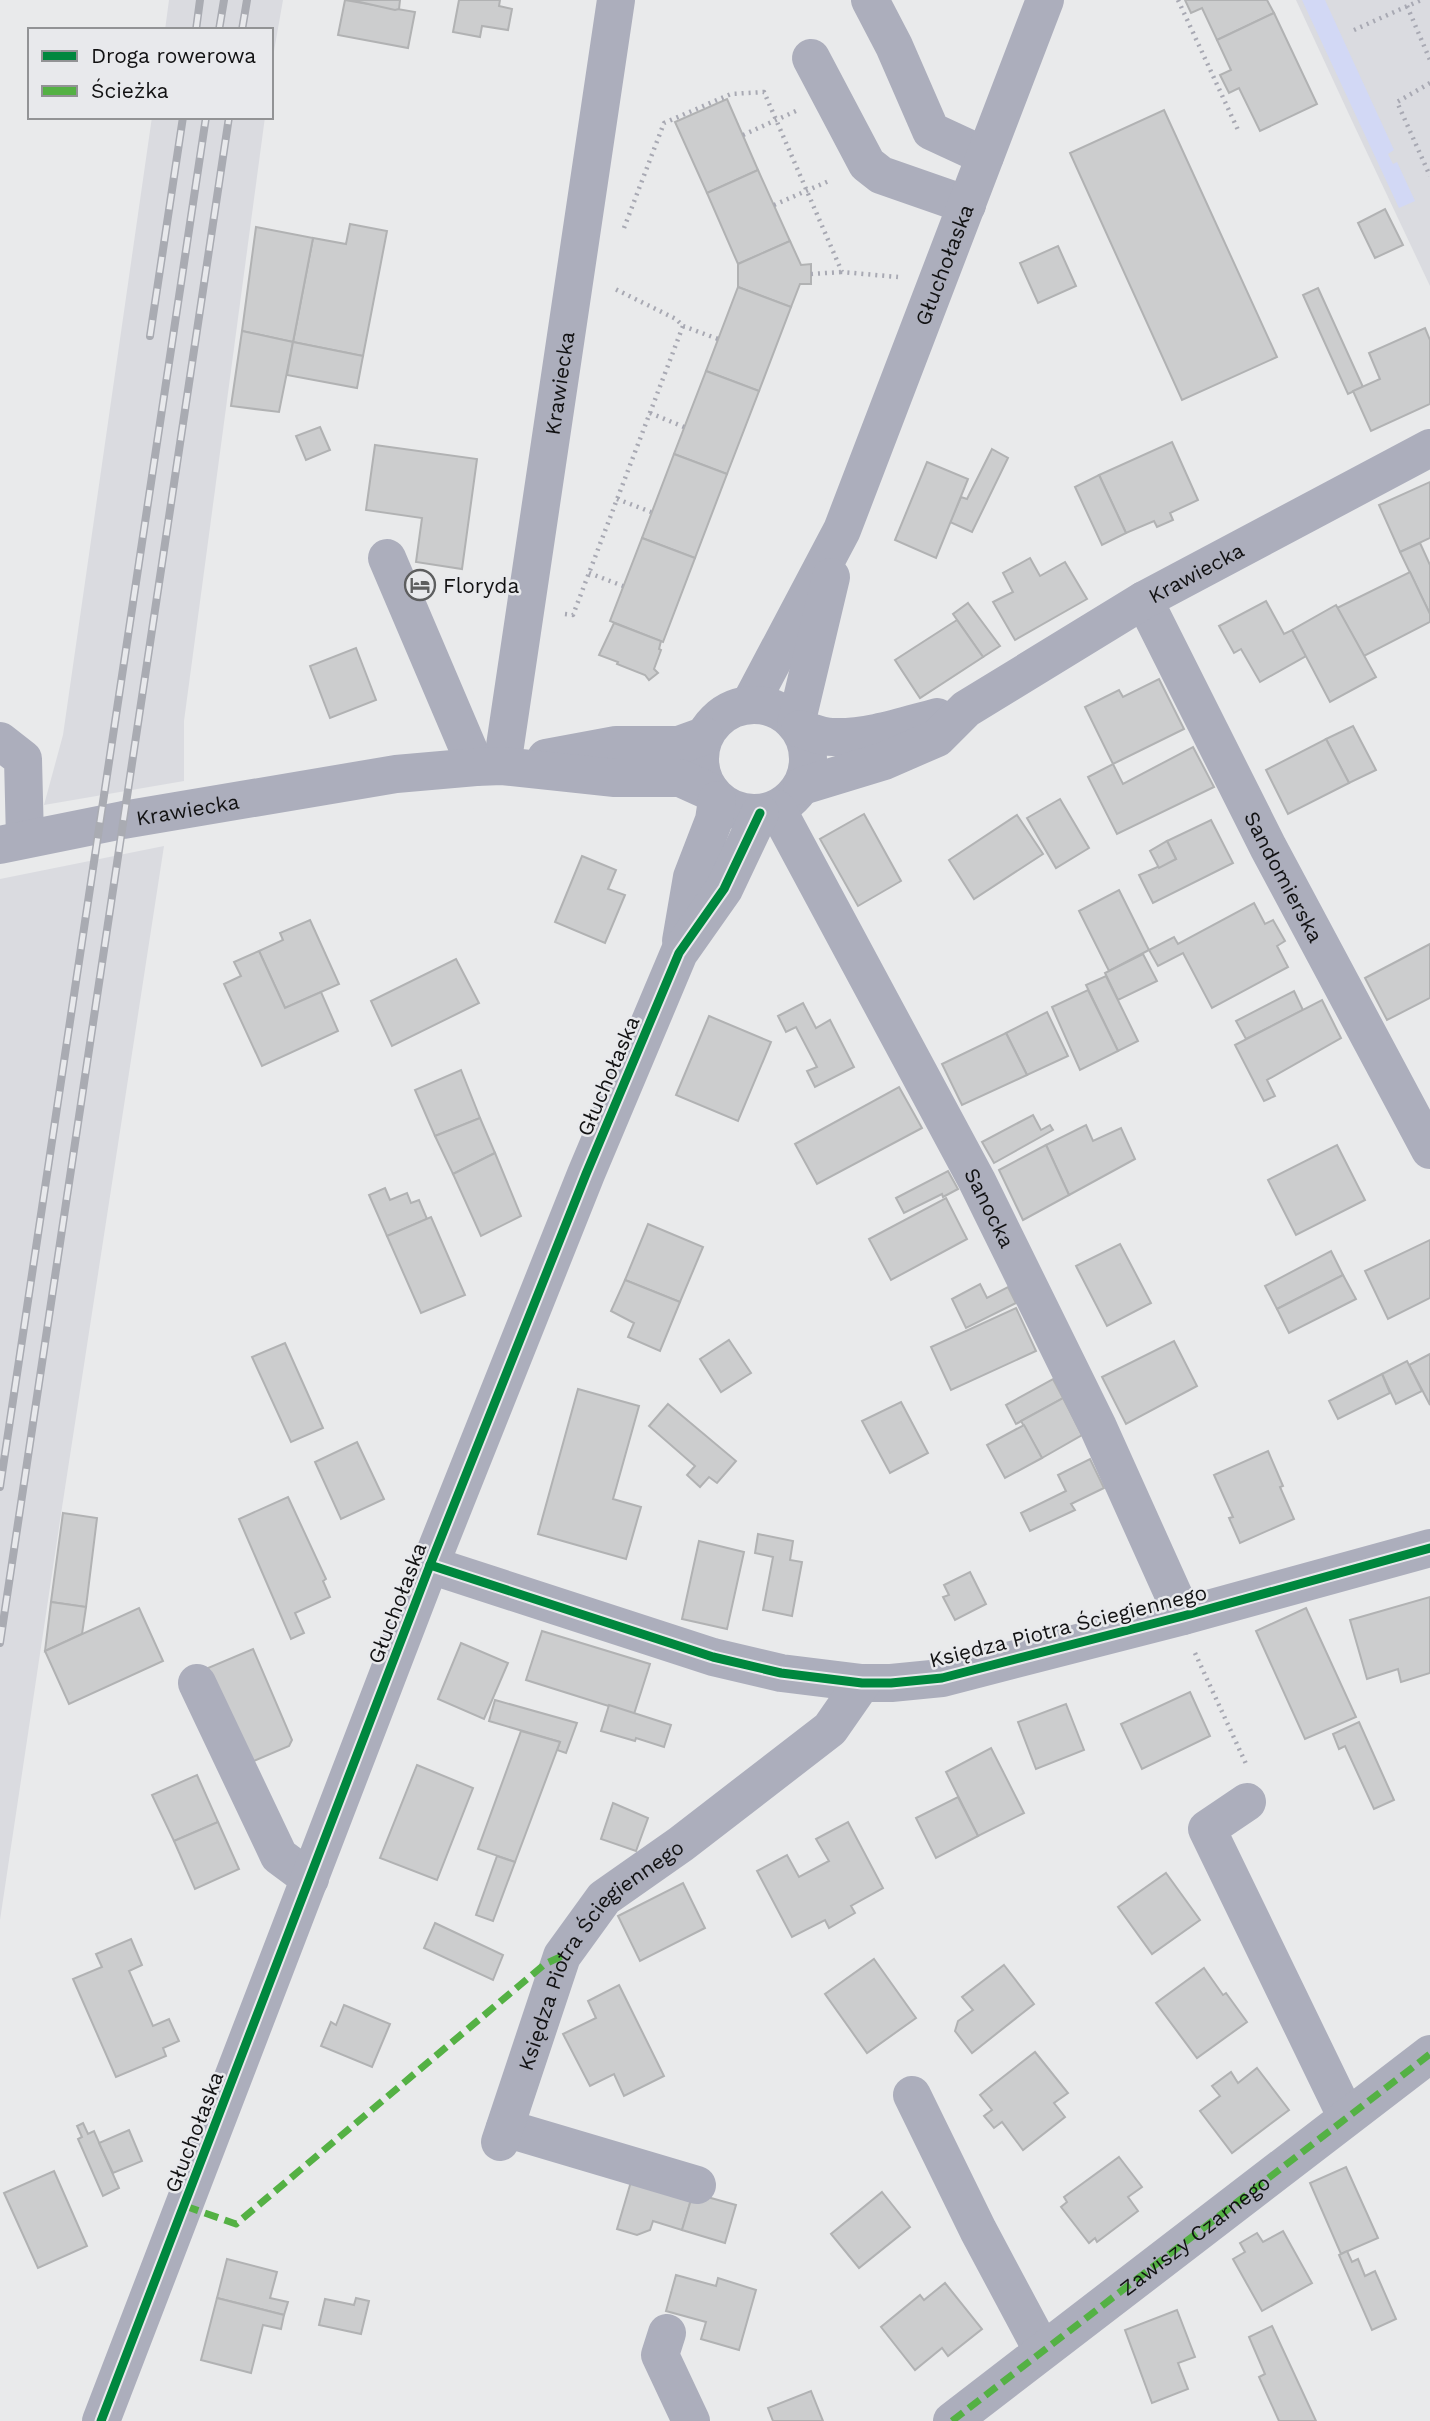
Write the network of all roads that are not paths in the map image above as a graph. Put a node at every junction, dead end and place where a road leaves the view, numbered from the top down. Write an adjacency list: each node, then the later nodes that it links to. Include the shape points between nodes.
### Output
1 (615, 0): 16 (street, Krawiecka, via 526,608)
2 (870, 0): 5 (street, via 931,131)
3 (1045, 0): 5 (street, Głuchołaska)
4 (811, 58): 6 (street, via 867,164 881,175)
5 (985, 156): 6 (street, Głuchołaska)
6 (967, 205): 8 (street, Głuchołaska)
7 (1430, 448): 10 (street, Krawiecka)
8 (842, 530): 11 (street, Głuchołaska); 13 (street, Głuchołaska)
9 (387, 558): 16 (street)
10 (1144, 600): 12 (street, Krawiecka); 21 (street, Sandomierska, via 1268,847)
11 (750, 704): 13 (street, via 783,713); 14 (street, via 731,709)
12 (966, 709): 13 (street, Krawiecka, via 878,733 831,737); 18 (street, Krawiecka, via 937,738)
13 (798, 727): 18 (street, via 807,743 807,772)
14 (704, 736): 16 (street, Krawiecka, via 679,745 616,745); 17 (street, via 699,756 702,775)
15 (0, 740): 19 (street, via 23,759)
16 (489, 766): 17 (street, Krawiecka, via 615,778 680,778); 19 (street, Krawiecka, via 397,774)
17 (714, 796): 18 (street, via 737,811); 20 (street, Głuchołaska, via 714,820 692,877)
18 (780, 803): 20 (street, Głuchołaska); 24 (street, Sanocka, via 977,1181 1098,1427)
19 (12, 842)
20 (679, 953): 23 (street, Głuchołaska)
21 (1430, 1150)
22 (1430, 1548): 24 (street, Księdza Piotra Ściegiennego)
23 (430, 1566): 26 (street, Księdza Piotra Ściegiennego, via 713,1657 781,1673); 28 (street, Głuchołaska)
24 (1183, 1616): 26 (street, Księdza Piotra Ściegiennego, via 942,1678)
25 (197, 1683): 28 (street, via 279,1856)
26 (862, 1683): 32 (street, Księdza Piotra Ściegiennego, via 830,1729 604,1898 562,1956 502,2135)
27 (1247, 1802): 31 (street, via 1207,1829)
28 (310, 1879): 35 (street, Głuchołaska)
29 (1430, 2054): 31 (street, Zawiszy Czarnego)
30 (912, 2095): 34 (street)
31 (1346, 2116): 34 (street, Zawiszy Czarnego)
32 (697, 2185)
33 (667, 2333): 36 (street, via 660,2355)
34 (1042, 2350): 37 (street, Zawiszy Czarnego)
35 (101, 2421)
36 (691, 2421)
37 (952, 2421)

